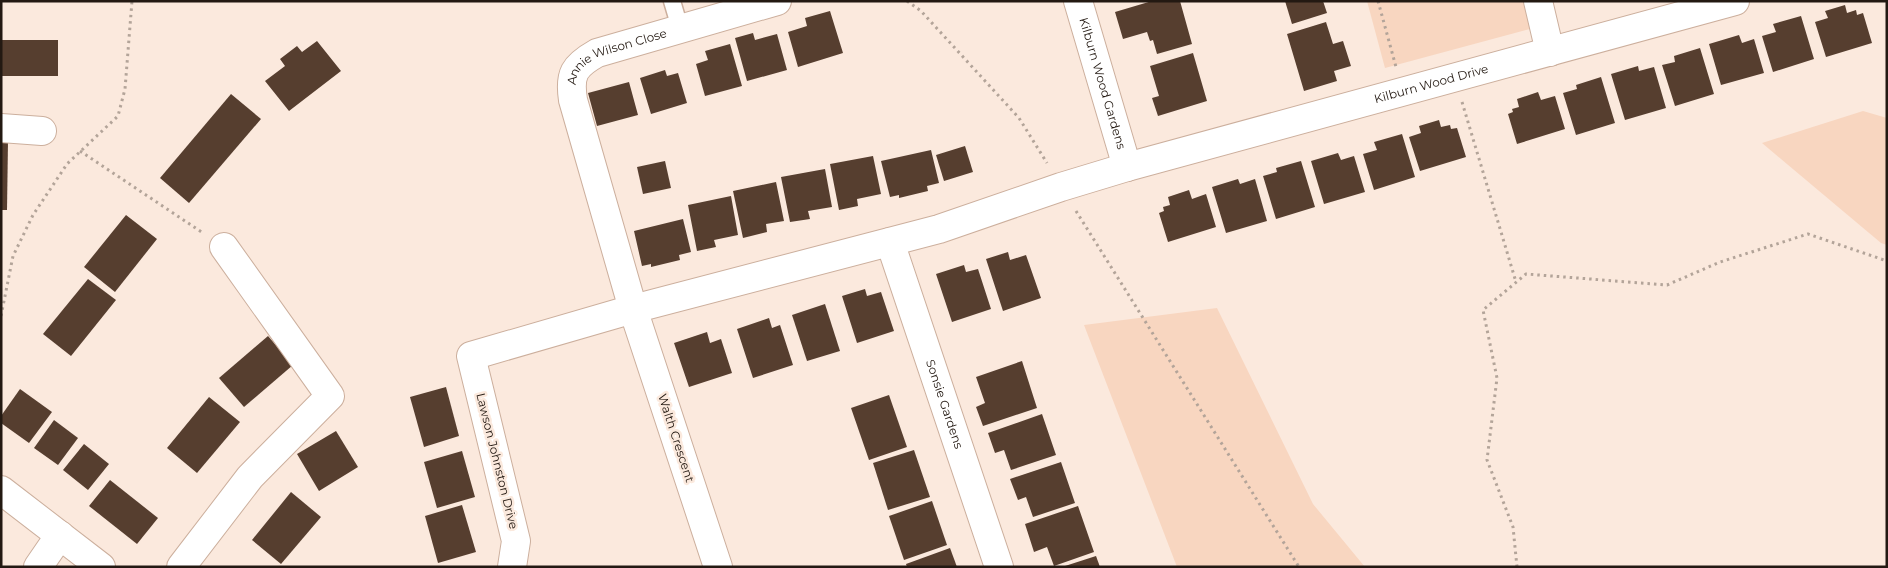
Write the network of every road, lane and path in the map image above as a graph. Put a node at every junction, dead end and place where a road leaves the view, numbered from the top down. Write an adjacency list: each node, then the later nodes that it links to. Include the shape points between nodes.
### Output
1 (132, 1): 15 (path, via 125,88 118,116)
2 (672, 1): 9 (lane)
3 (777, 1): 9 (street, Annie Wilson Close)
4 (907, 1): 17 (path, via 921,11 1019,118)
5 (1078, 1): 16 (street, Kilburn Wood Gardens)
6 (1378, 1): 12 (path)
7 (1538, 1): 10 (street)
8 (1735, 1): 10 (street, Kilburn Wood Drive)
9 (680, 28): 22 (street, Annie Wilson Close, via 597,53 574,71 570,84)
10 (1550, 52): 11 (street, Kilburn Wood Drive)
11 (1455, 78): 12 (street, Kilburn Wood Drive); 21 (path)
12 (1402, 92): 16 (street, Kilburn Wood Drive)
13 (1, 128): 14 (street)
14 (42, 131)
15 (80, 151): 19 (path); 23 (path, via 67,164 33,215 12,256)
16 (1127, 167): 17 (street, Kilburn Wood Drive)
17 (1061, 186): 18 (street, Kilburn Wood Drive, via 938,229); 33 (path)
18 (890, 242): 22 (street, Kilburn Wood Drive); 32 (street, Sonsie Gardens)
19 (224, 247): 29 (street, via 330,396 250,477)
20 (1887, 261): 21 (path, via 1808,234 1720,262 1667,285 1526,274)
21 (1516, 282): 34 (path, via 1484,310 1497,378 1487,460 1513,527)
22 (633, 309): 24 (street, Kilburn Wood Drive); 31 (street, Walth Crescent)
23 (1, 316)
24 (470, 356): 30 (street, Lawson Johnston Drive, via 516,541)
25 (1, 490): 26 (street)
26 (60, 535): 27 (street); 28 (street)
27 (38, 567)
28 (101, 567)
29 (180, 567)
30 (512, 567)
31 (718, 567)
32 (999, 567)
33 (1299, 567)
34 (1517, 567)

